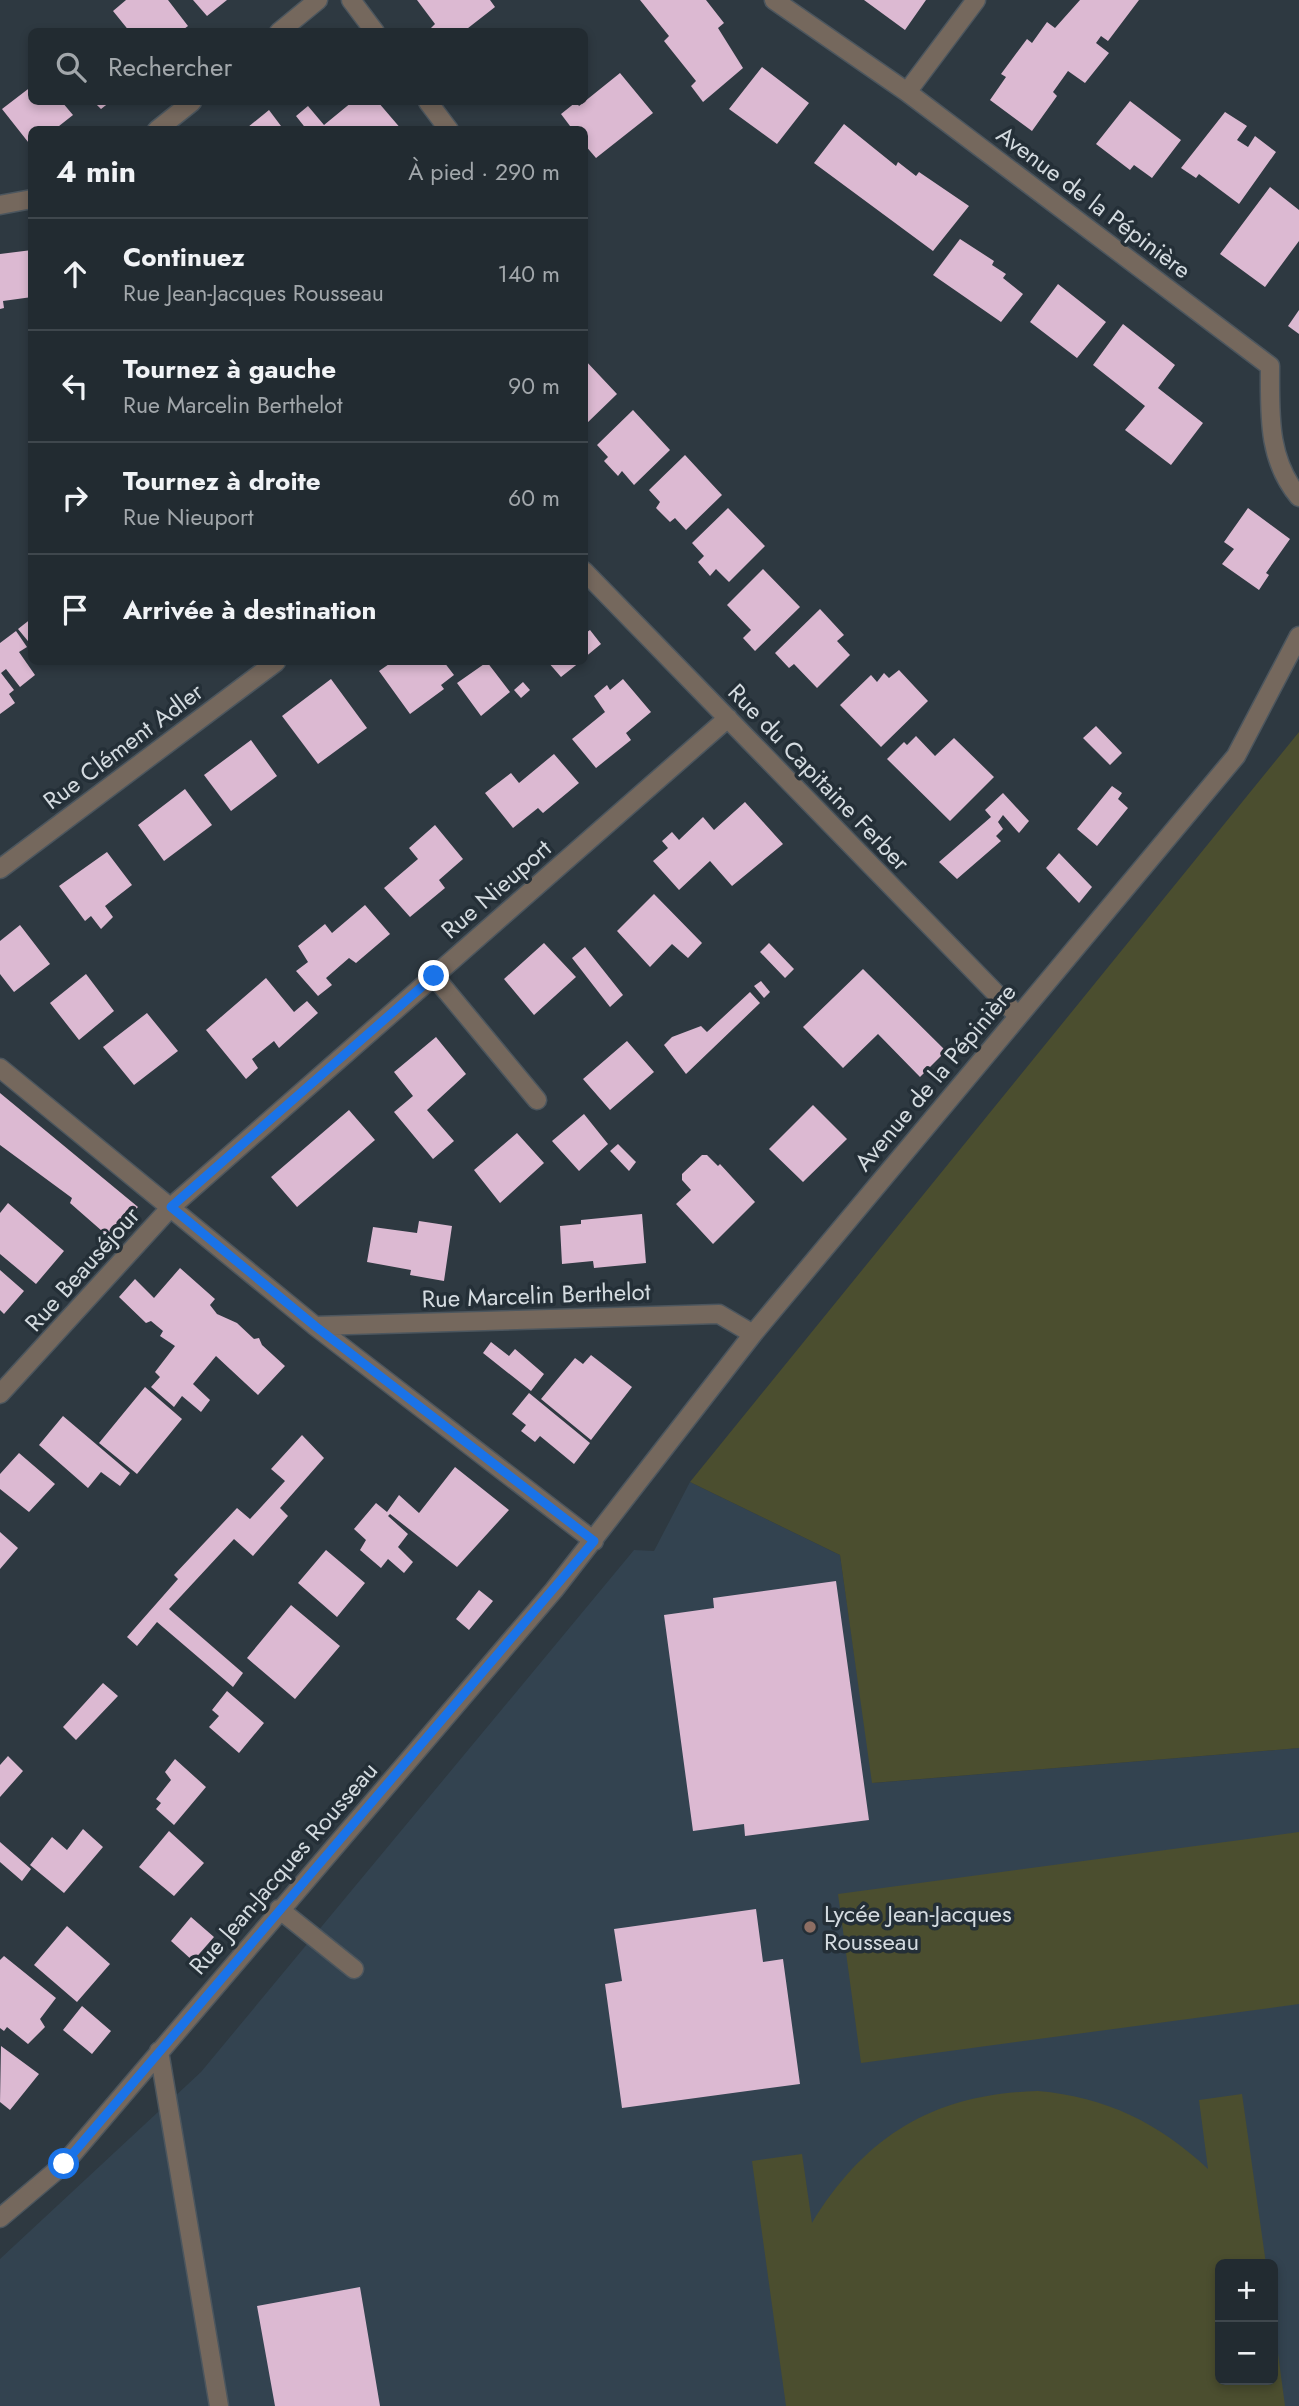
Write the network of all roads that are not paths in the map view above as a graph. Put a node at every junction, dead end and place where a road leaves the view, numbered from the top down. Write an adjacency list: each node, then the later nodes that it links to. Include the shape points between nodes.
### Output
1 (318, 0): 5 (street)
2 (351, 0): 6 (street)
3 (774, 0): 7 (street, Avenue de la Pépinière)
4 (976, 0): 7 (street)
5 (284, 28)
6 (372, 28)
7 (907, 92): 14 (street, Avenue de la Pépinière, via 1270,366 1270,432 1284,480)
8 (188, 105): 10 (street)
9 (430, 105): 11 (street)
10 (162, 126)
11 (446, 126)
12 (28, 200): 13 (street)
13 (0, 205)
14 (1299, 497)
15 (588, 575): 18 (street, Rue du Capitaine Ferber)
16 (1299, 636): 21 (street, Avenue de la Pépinière, via 1236,756)
17 (272, 665): 19 (street, Rue Clément Adler)
18 (728, 718): 20 (street, Rue Nieuport); 21 (street, Rue du Capitaine Ferber)
19 (0, 869)
20 (434, 976): 23 (street); 24 (street, Rue Nieuport)
21 (1018, 1016): 26 (street, Avenue de la Pépinière)
22 (0, 1068): 24 (street)
23 (537, 1100)
24 (171, 1207): 25 (street); 27 (street, Rue Beauséjour)
25 (315, 1326): 26 (street, Rue Marcelin Berthelot, via 719,1314); 28 (street)
26 (753, 1334): 28 (street, Avenue de la Pépinière)
27 (0, 1394)
28 (594, 1541): 29 (street, Rue Jean-Jacques Rousseau)
29 (279, 1909): 30 (street); 31 (street, Rue Jean-Jacques Rousseau)
30 (354, 1969)
31 (159, 2052): 32 (street, Rue Jean-Jacques Rousseau, via 64,2164); 33 (street)
32 (0, 2218)
33 (219, 2406)

